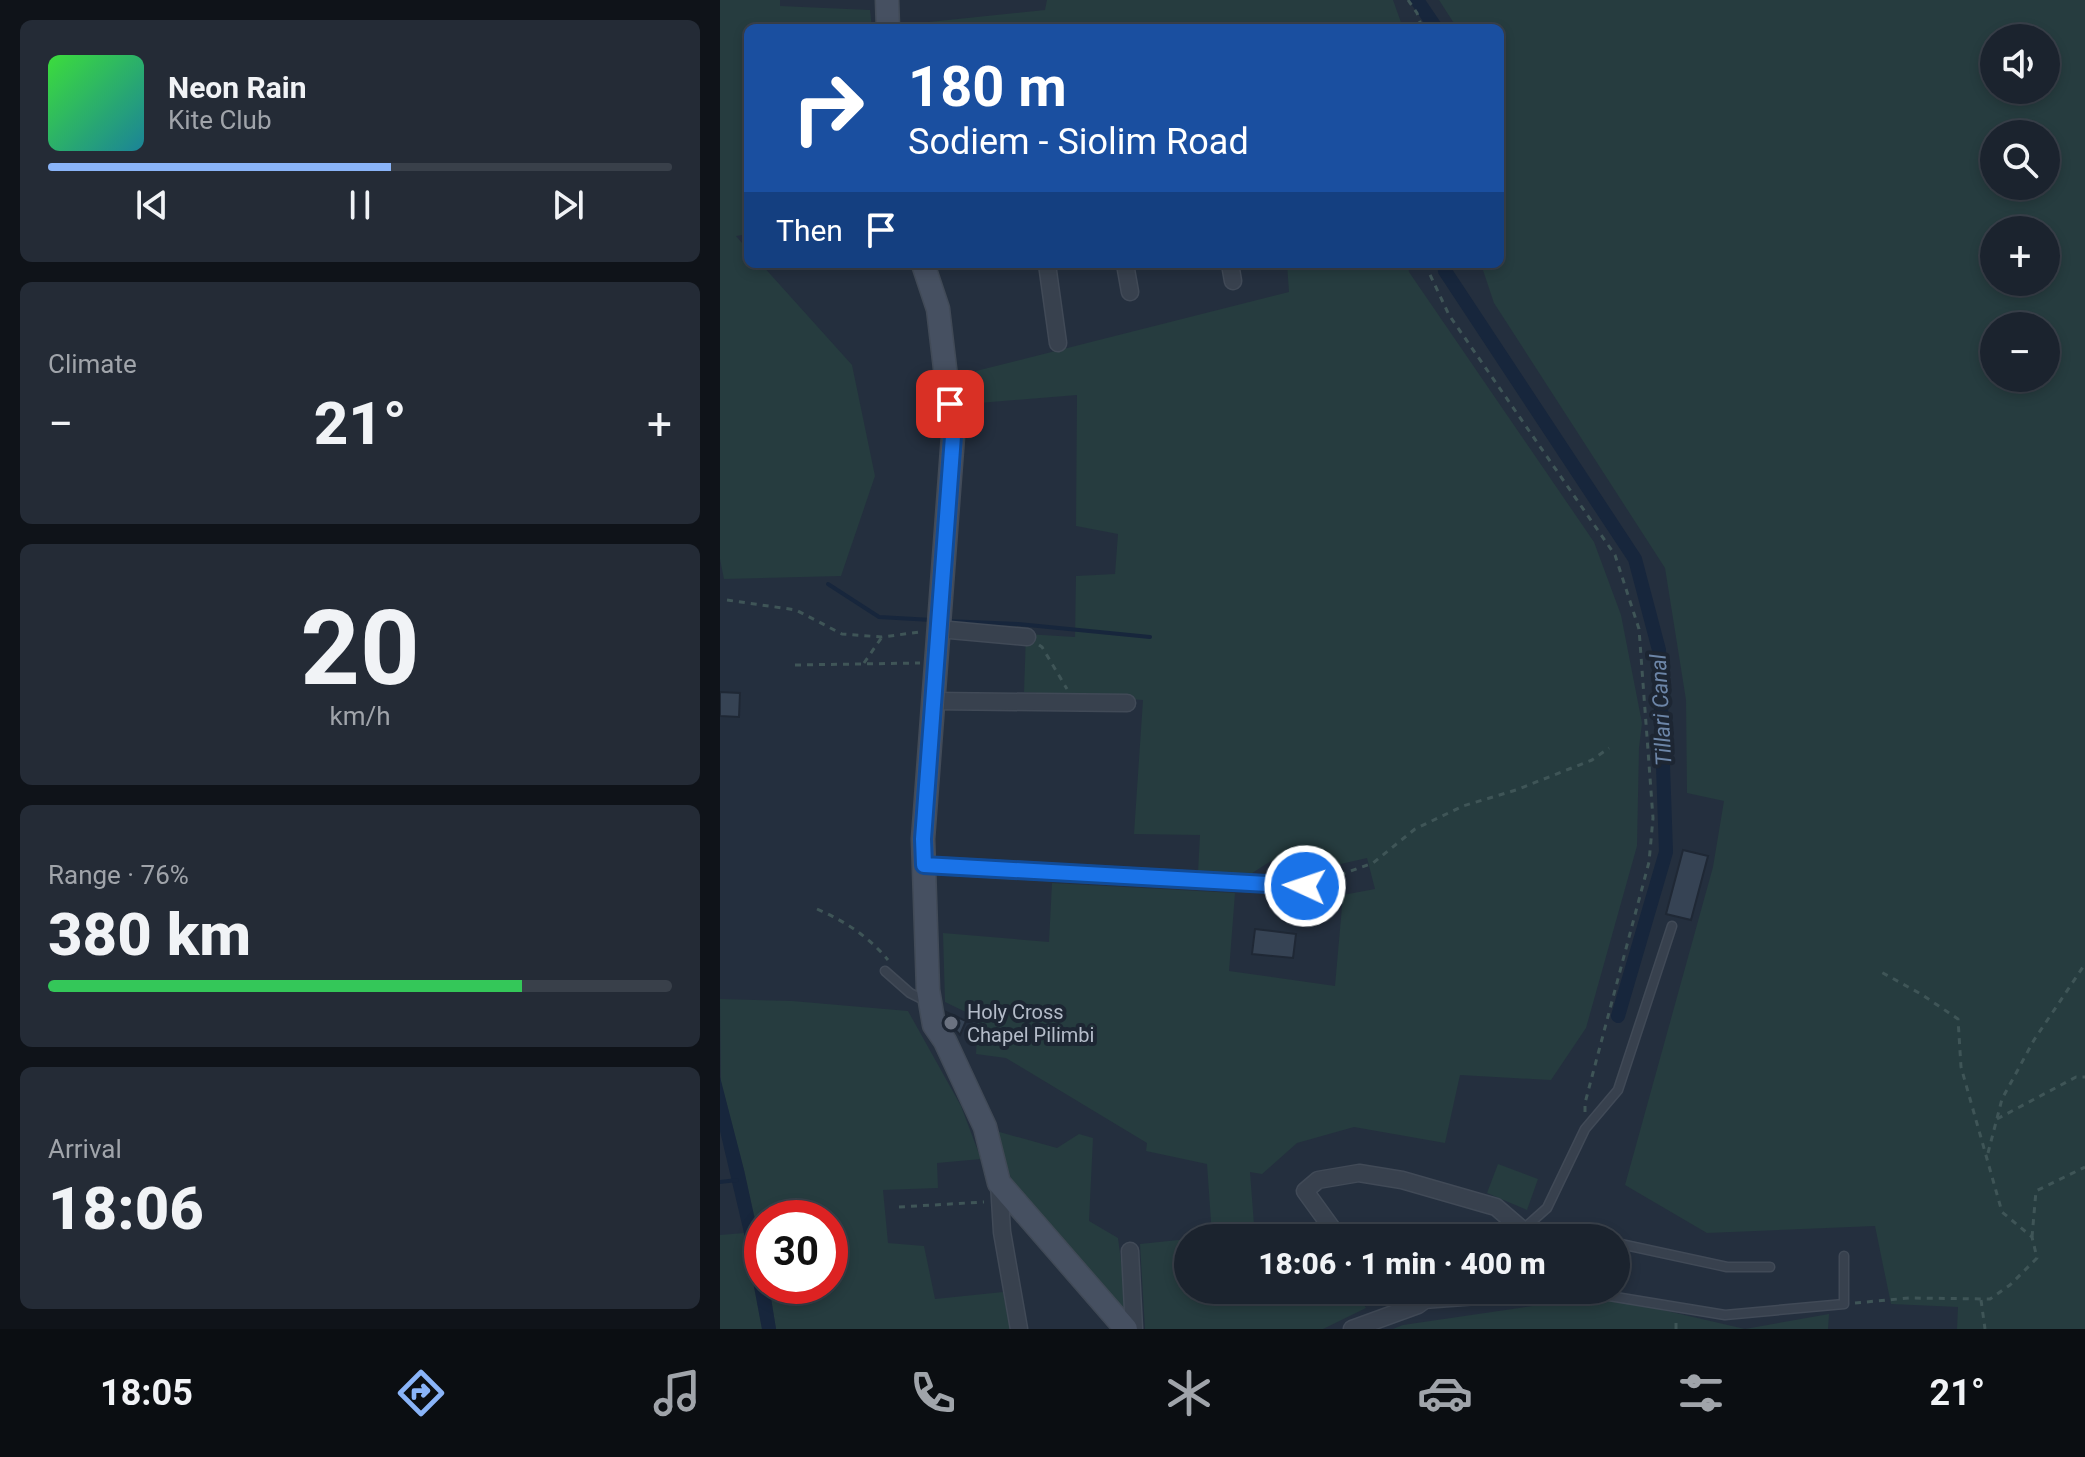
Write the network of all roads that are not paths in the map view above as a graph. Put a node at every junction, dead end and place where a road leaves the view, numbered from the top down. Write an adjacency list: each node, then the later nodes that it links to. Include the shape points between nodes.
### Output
1 (887, 0): 2 (main road)
2 (888, 24)
3 (925, 268): 8 (main road, via 938,309 953,436)
4 (1048, 268): 7 (street)
5 (1126, 268): 6 (street)
6 (1130, 292)
7 (1058, 343)
8 (939, 629): 9 (street); 10 (main road)
9 (1027, 637)
10 (933, 701): 11 (street); 12 (main road)
11 (1127, 703)
12 (924, 862): 13 (lane); 14 (street); 17 (main road)
13 (1063, 866)
14 (1305, 886)
15 (1672, 926): 21 (lane, via 1618,1090 1585,1129 1547,1208)
16 (888, 966): 17 (lane, via 910,993)
17 (930, 1003): 18 (main road, via 934,1025 985,1127)
18 (999, 1192): 27 (street); 28 (main road)
19 (1329, 1224): 20 (street, via 1305,1191 1318,1180 1359,1173 1496,1207)
20 (1511, 1224)
21 (1532, 1224)
22 (1630, 1246): 25 (lane, via 1727,1267)
23 (1130, 1251): 29 (street)
24 (1844, 1256): 26 (lane, via 1844,1304 1725,1315 1585,1292)
25 (1770, 1267)
26 (1418, 1305): 30 (street)
27 (1019, 1329)
28 (1126, 1329)
29 (1134, 1329)
30 (1352, 1329)

